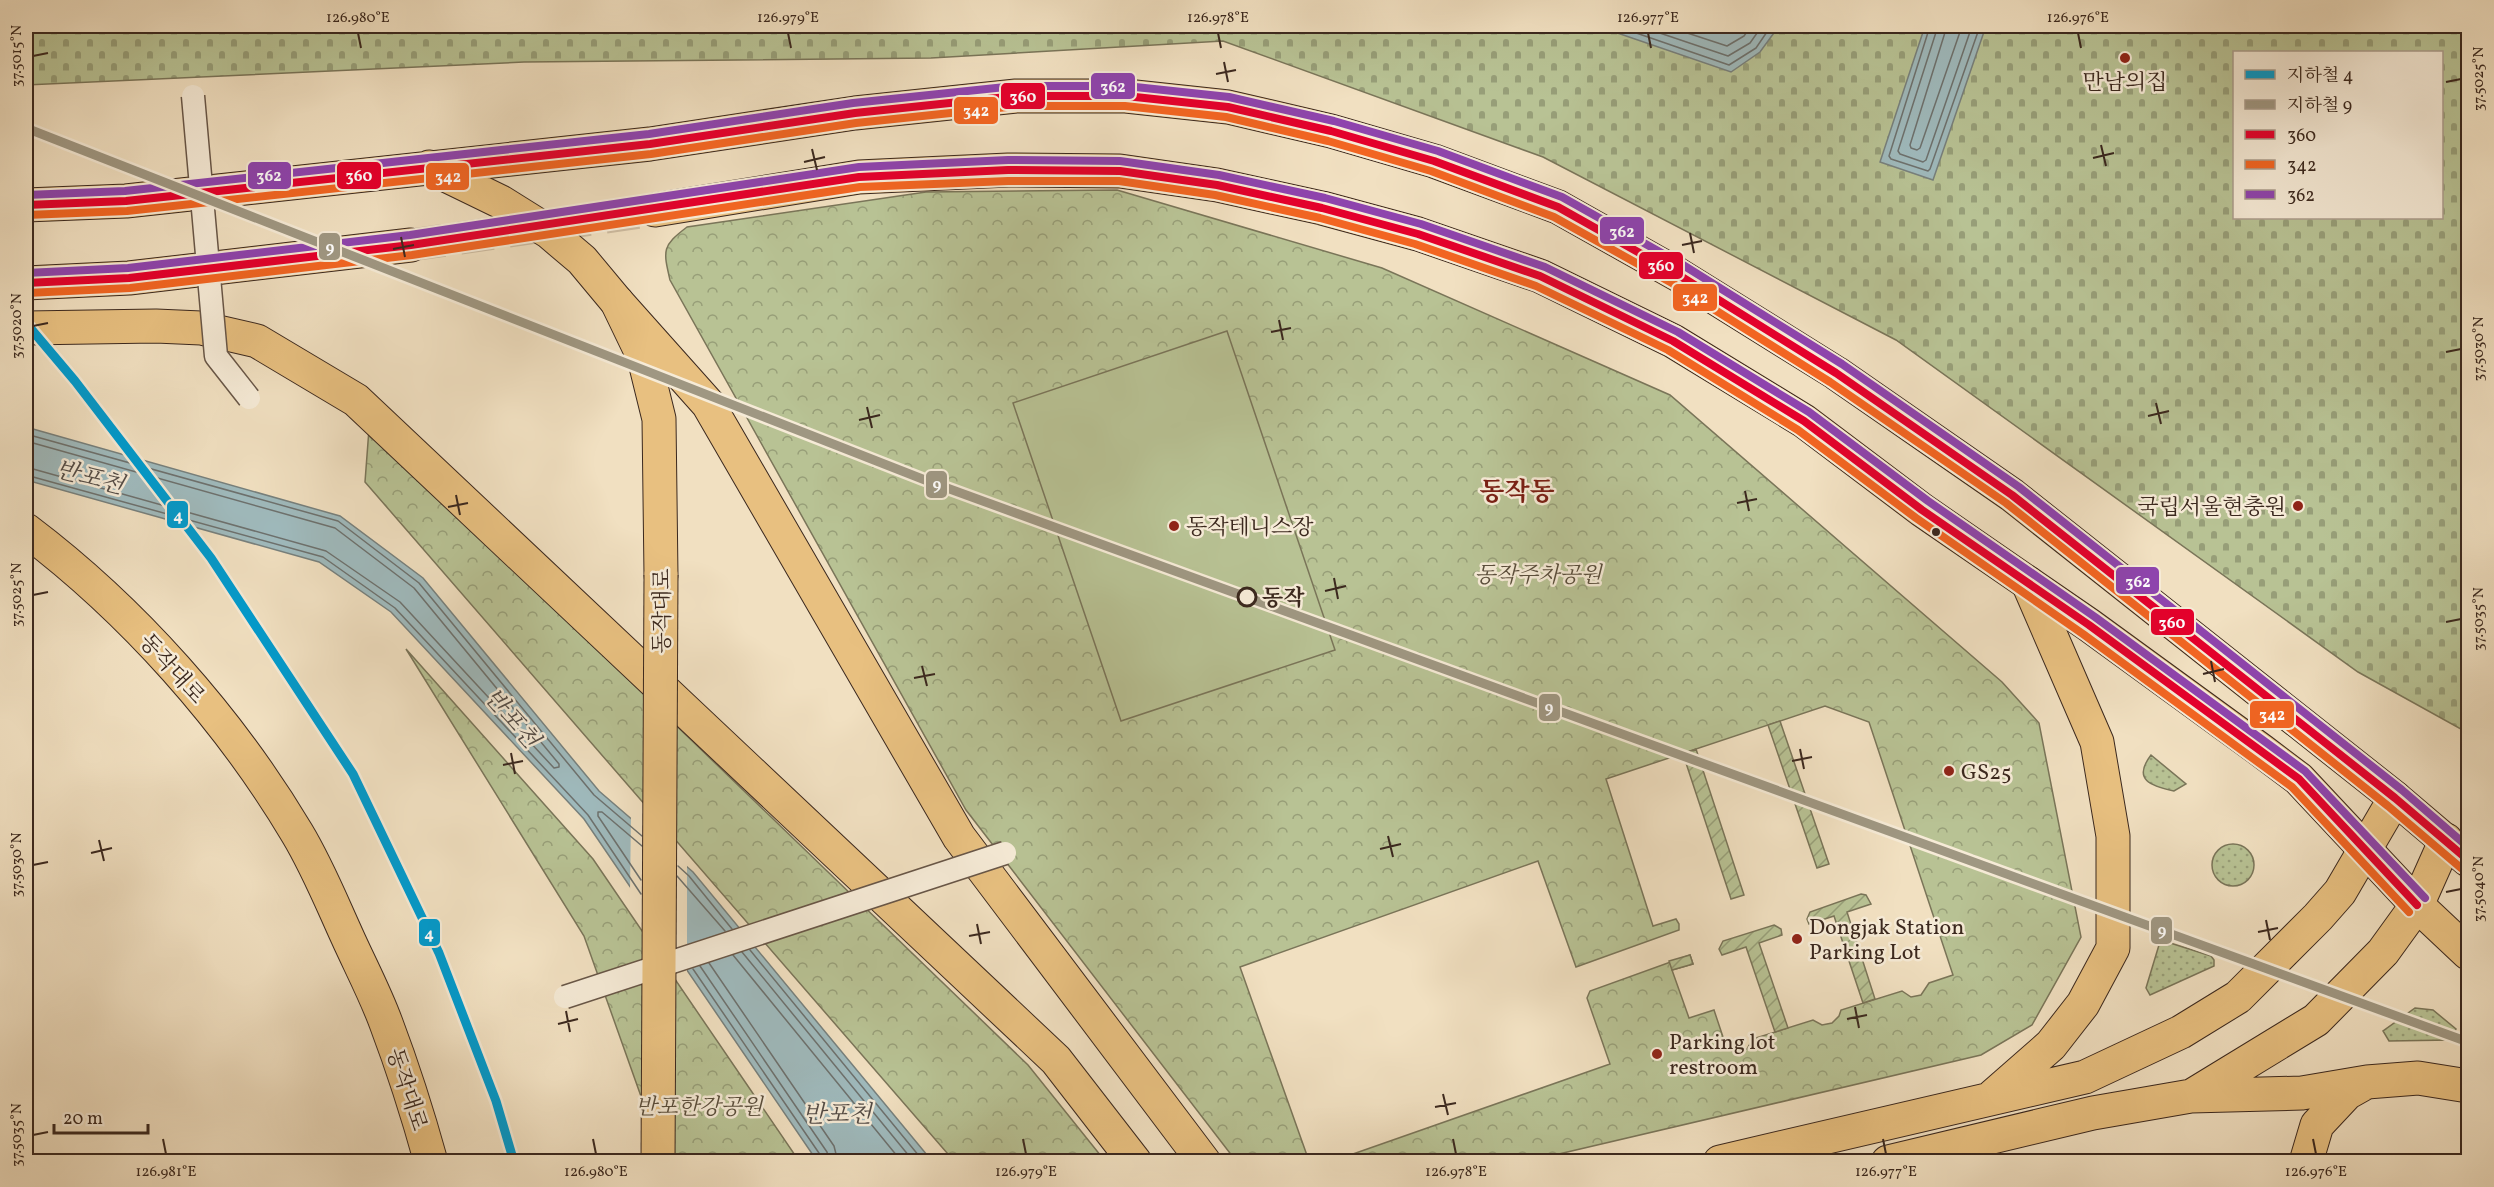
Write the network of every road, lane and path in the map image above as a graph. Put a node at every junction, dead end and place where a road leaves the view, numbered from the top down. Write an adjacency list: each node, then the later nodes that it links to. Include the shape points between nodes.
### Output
1 (193, 96): 9 (street, bridge, via 216,356)
2 (429, 167): 3 (main road, via 126,201); 7 (main road, 동작대로, via 501,202 549,232 582,260); 12 (main road, via 650,144 855,113 1016,96 1126,96 1228,107 1434,161 1558,207 1677,274 1836,373 2012,495)
3 (26, 205)
4 (656, 210): 11 (main road, via 859,177 1008,170 1120,171 1217,185 1419,234 1540,276 1673,341 1804,421)
5 (411, 245): 6 (main road, via 129,278)
6 (26, 283)
7 (617, 302): 24 (main road, 동작대로, bridge, via 644,358 659,419); 26 (main road, via 708,404 959,837)
8 (26, 328): 25 (main road, via 201,328 257,341 356,400 1056,1060)
9 (249, 398)
10 (26, 530): 23 (main road, 동작대로, via 78,573 185,679 261,776 329,895 386,1021)
11 (2028, 583): 13 (main road, via 2299,779); 22 (main road, via 2097,742 2113,836 2113,948 2084,1004 2051,1045)
12 (2395, 798): 13 (main road); 14 (main road)
13 (2366, 850): 16 (main road); 22 (main road, via 2326,909 2238,997 2181,1032 2085,1077)
14 (2457, 850): 16 (main road)
15 (1005, 853): 18 (street, bridge)
16 (2417, 905): 17 (main road); 21 (main road, via 2383,952 2316,1020)
17 (2469, 953)
18 (565, 997)
19 (2367, 1082): 20 (main road, via 2418,1078); 21 (main road, via 2302,1093); 29 (main road, via 2347,1093 2318,1125)
20 (2469, 1086)
21 (2191, 1096): 28 (main road, via 2093,1113)
22 (1988, 1101): 27 (main road)
23 (431, 1161)
24 (658, 1161)
25 (1135, 1161)
26 (1204, 1161)
27 (1720, 1161)
28 (1888, 1161)
29 (2306, 1161)

